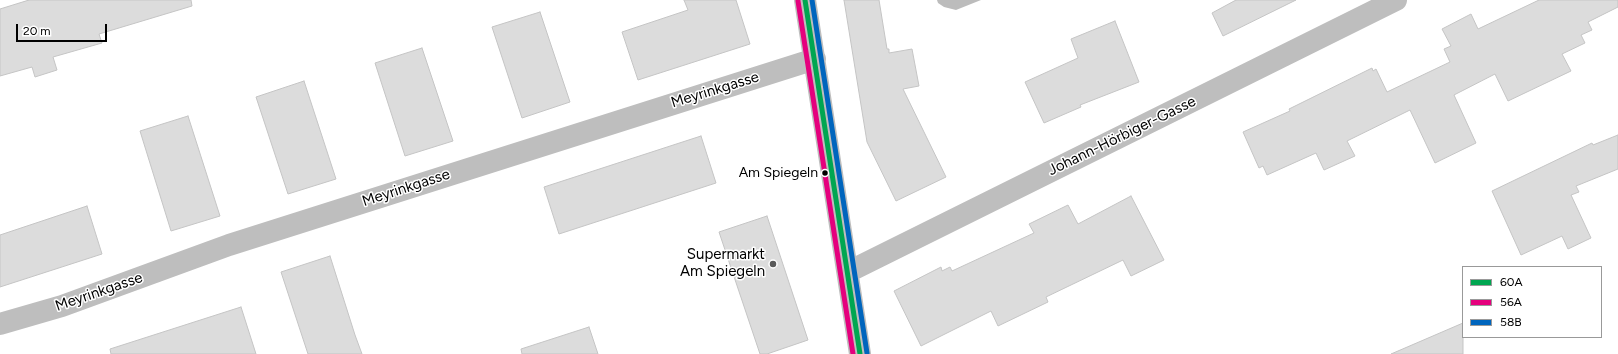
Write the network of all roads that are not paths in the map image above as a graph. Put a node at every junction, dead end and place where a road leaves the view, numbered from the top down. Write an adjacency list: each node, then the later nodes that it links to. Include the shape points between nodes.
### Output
1 (805, 0): 3 (street)
2 (1396, 0): 4 (street, Johann-Hörbiger-Gasse)
3 (815, 59): 4 (street); 5 (street, Meyrinkgasse, via 236,243 62,306)
4 (848, 272): 6 (street)
5 (0, 324)
6 (860, 354)

